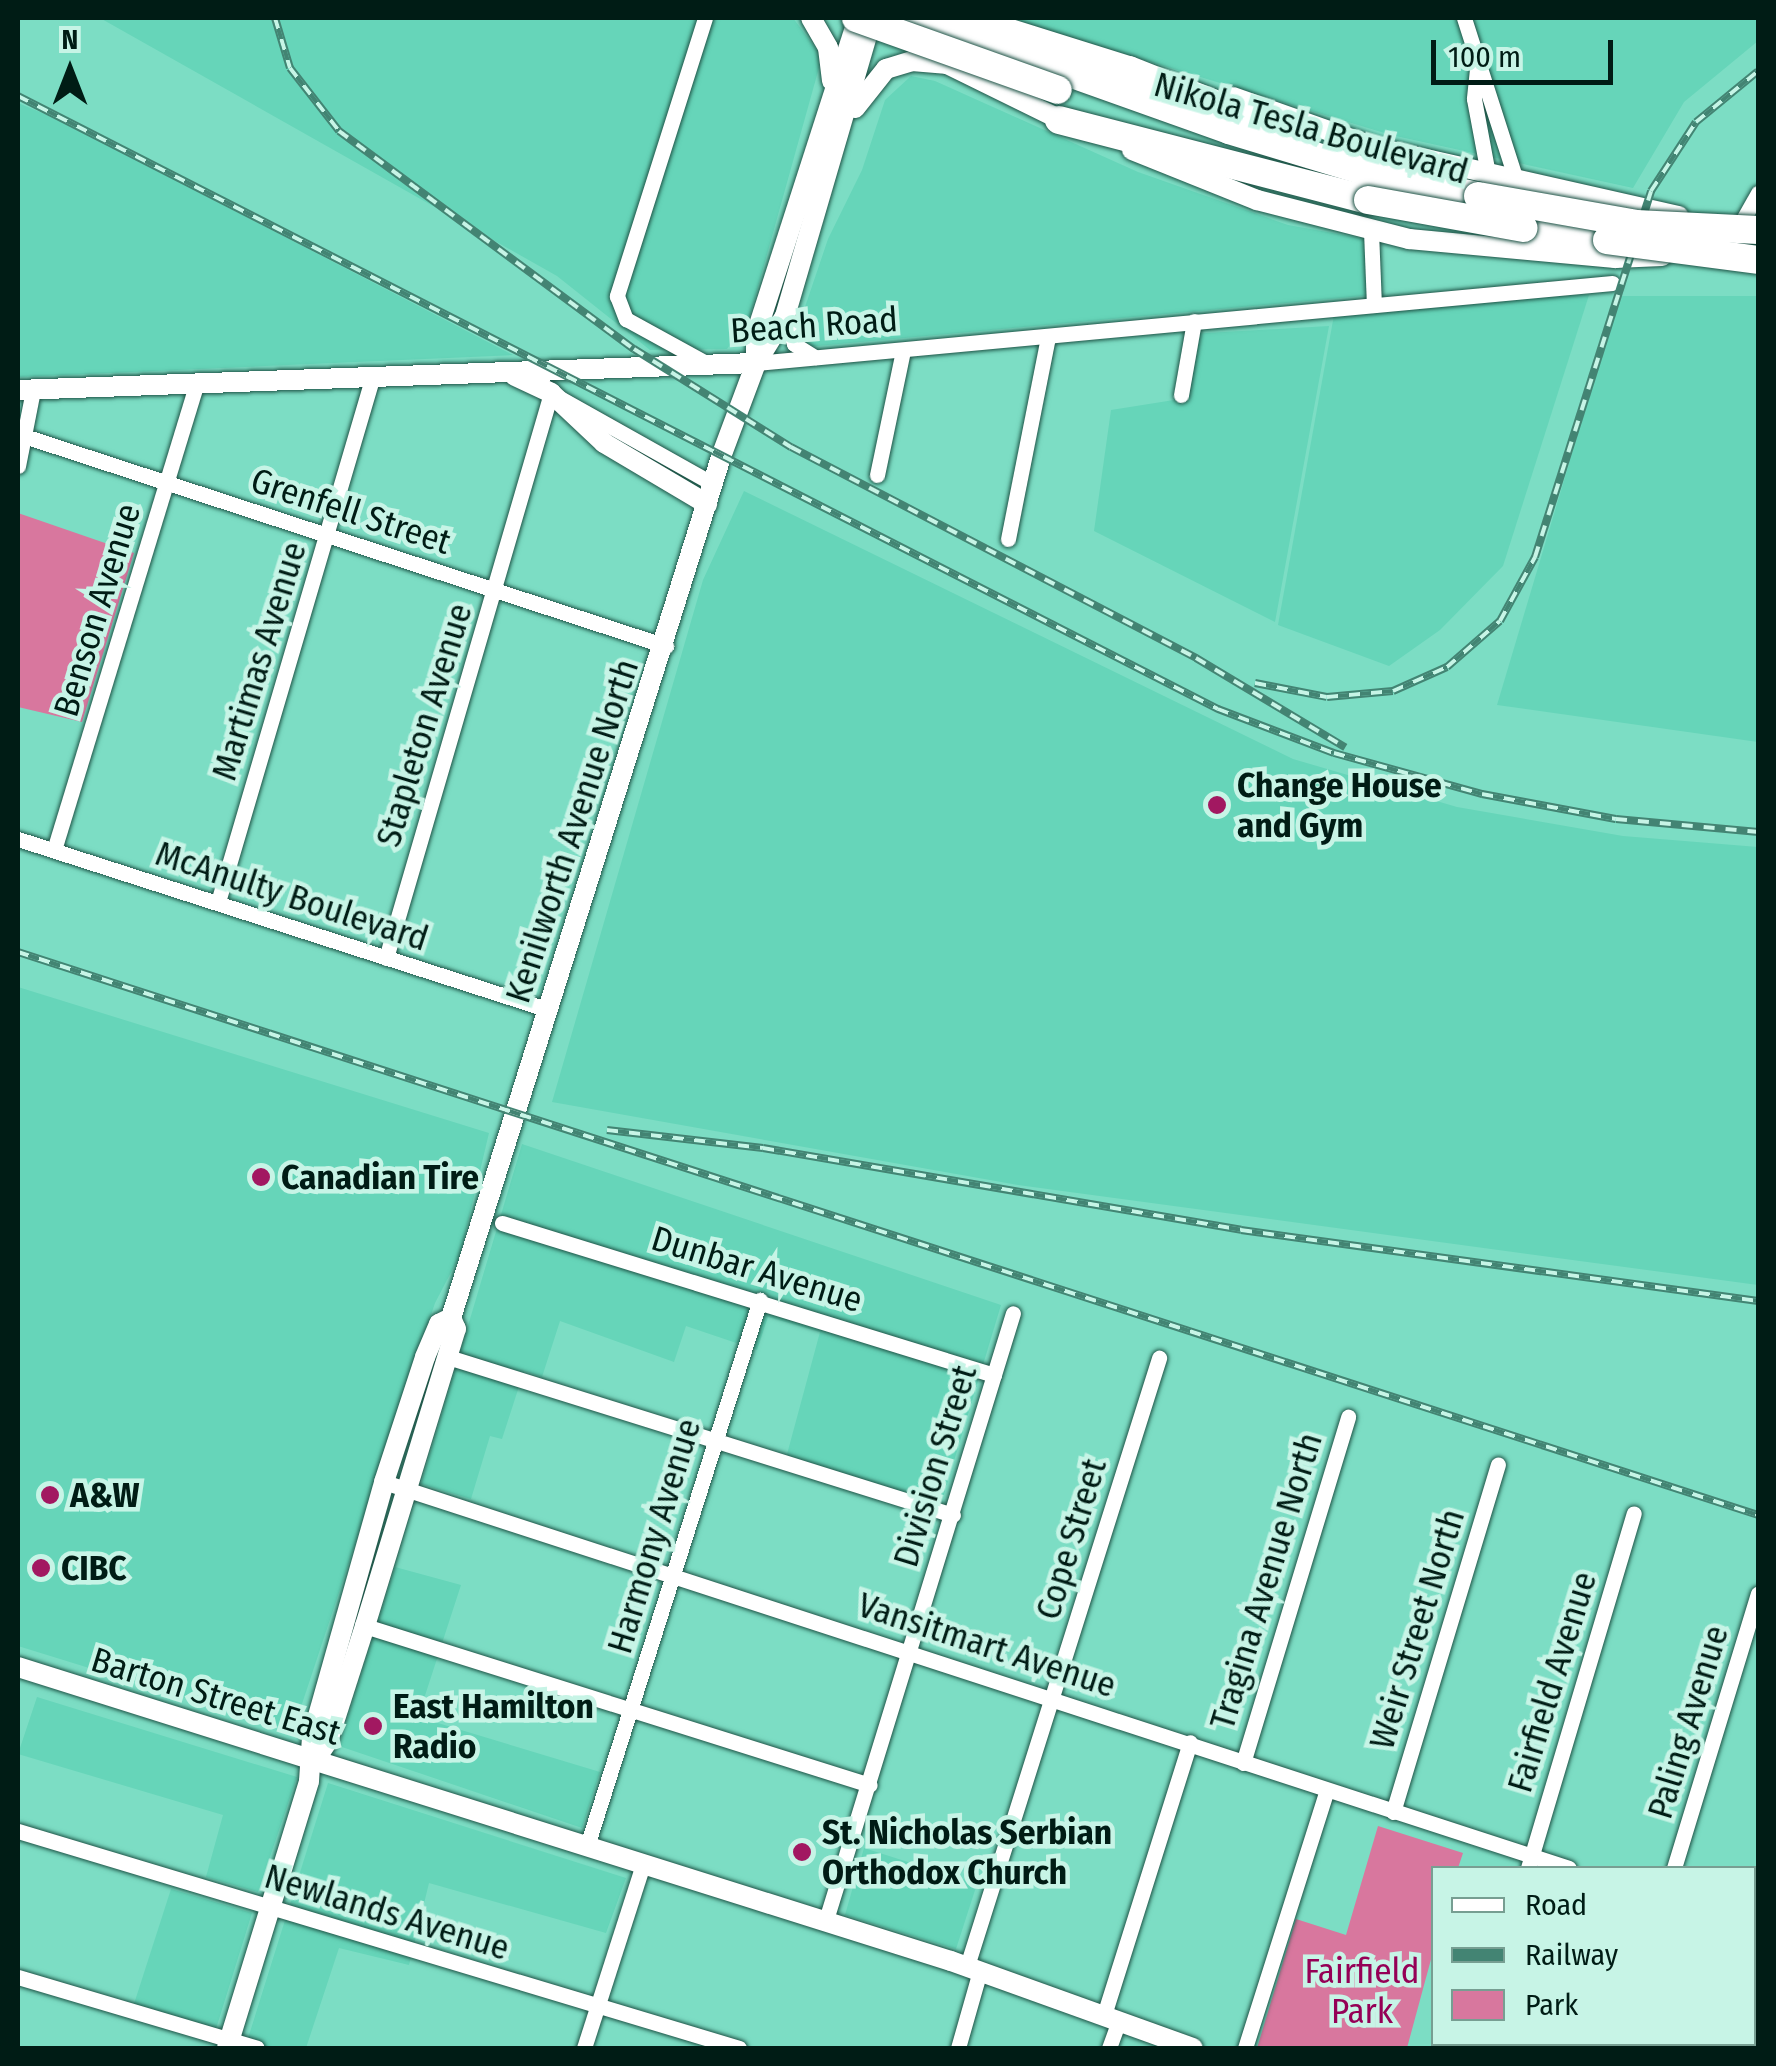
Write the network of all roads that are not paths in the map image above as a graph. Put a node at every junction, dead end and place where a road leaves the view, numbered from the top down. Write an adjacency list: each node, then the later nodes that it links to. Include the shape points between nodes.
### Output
1 (705, 18): 32 (street, via 617,296 626,320)
2 (811, 18): 10 (main road, via 828,48)
3 (916, 18): 9 (highway, Nikola Tesla Boulevard)
4 (963, 18): 13 (highway, via 1111,64); 15 (main road, via 1146,66)
5 (1464, 18): 8 (street)
6 (860, 20): 7 (main road); 9 (highway, Nikola Tesla Boulevard, bridge); 10 (main road, Kenilworth Avenue North); 12 (main road, Kenilworth Avenue North)
7 (948, 65): 11 (main road); 12 (main road, via 912,61 886,69)
8 (1477, 69): 14 (street); 15 (street)
9 (1061, 82): 13 (highway, Nikola Tesla Boulevard)
10 (829, 102): 31 (main road, Kenilworth Avenue North, via 756,334)
11 (1059, 120): 13 (highway); 18 (main road, via 1257,200)
12 (843, 127): 26 (main road, Kenilworth Avenue North)
13 (1372, 182): 15 (highway, Nikola Tesla Boulevard); 19 (highway, bridge, via 1524,228)
14 (1519, 182): 15 (main road); 17 (main road); 21 (street, via 1512,218)
15 (1483, 186): 17 (highway, Nikola Tesla Boulevard, bridge, via 1587,215); 21 (street)
16 (1758, 193): 17 (street)
17 (1753, 227): 22 (street)
18 (1370, 231): 21 (main road); 25 (street)
19 (1606, 240): 20 (highway, bridge); 23 (highway, bridge)
20 (1758, 247): 22 (main road)
21 (1490, 248): 22 (main road, via 1628,258)
22 (1726, 249)
23 (1758, 260)
24 (1612, 284): 25 (street, Beach Road)
25 (1374, 305): 27 (street, Beach Road)
26 (785, 316): 30 (street, via 794,344); 31 (main road, Kenilworth Avenue North)
27 (1194, 321): 28 (street, Beach Road); 38 (street)
28 (1048, 337): 29 (street, Beach Road); 45 (street)
29 (903, 352): 30 (street, Beach Road); 41 (street)
30 (819, 359): 31 (street, Beach Road)
31 (756, 363): 32 (main road, Beach Road); 43 (main road, Kenilworth Avenue North)
32 (708, 364): 33 (main road, Beach Road)
33 (509, 374): 34 (main road, Beach Road); 37 (main road)
34 (372, 379): 35 (main road, Beach Road); 44 (street, Martimas Avenue)
35 (196, 386): 36 (main road, Beach Road); 42 (street, Benson Avenue)
36 (25, 390): 39 (street)
37 (551, 393): 43 (main road, via 604,443); 46 (street, Stapleton Avenue)
38 (1181, 395)
39 (22, 436): 40 (street); 42 (street, Grenfell Street)
40 (18, 466)
41 (877, 475)
42 (167, 484): 44 (street, Grenfell Street); 49 (street, Benson Avenue)
43 (710, 494): 47 (main road, Kenilworth Avenue North)
44 (328, 535): 46 (street, Grenfell Street); 50 (street, Martimas Avenue)
45 (1008, 539)
46 (495, 588): 47 (street, Grenfell Street); 51 (street, Stapleton Avenue)
47 (666, 646): 52 (main road, Kenilworth Avenue North)
48 (18, 839): 49 (street, McAnulty Boulevard)
49 (54, 850): 50 (street, McAnulty Boulevard)
50 (218, 902): 51 (street, McAnulty Boulevard)
51 (386, 958): 52 (street, McAnulty Boulevard)
52 (549, 1010): 56 (main road, Kenilworth Avenue North)
53 (502, 1223): 54 (street, Dunbar Avenue)
54 (760, 1300): 59 (street, Dunbar Avenue); 61 (street, Harmony Avenue)
55 (1013, 1313): 59 (street, Division Street)
56 (451, 1318): 57 (main road, Kenilworth Avenue North, via 456,1328); 63 (main road, Kenilworth Avenue North, via 438,1324)
57 (448, 1357): 61 (street); 64 (main road, Kenilworth Avenue North)
58 (1159, 1358): 72 (street, Cope Street)
59 (994, 1374): 66 (street, Division Street)
60 (1348, 1417): 76 (street, Tragina Avenue North)
61 (715, 1442): 66 (street); 67 (street, Harmony Avenue)
62 (1498, 1464): 79 (street, Weir Street North)
63 (384, 1482): 64 (street, Vansitmart Avenue); 75 (main road, Kenilworth Avenue North, via 312,1737)
64 (406, 1490): 67 (street, Vansitmart Avenue); 69 (main road, Kenilworth Avenue North)
65 (1634, 1512): 82 (street, Fairfield Avenue)
66 (952, 1515): 70 (street, Division Street)
67 (672, 1578): 70 (street, Vansitmart Avenue); 73 (street, Harmony Avenue)
68 (1758, 1594): 84 (street, Paling Avenue)
69 (366, 1626): 73 (street); 75 (main road, Kenilworth Avenue North, via 328,1742)
70 (909, 1651): 72 (street, Vansitmart Avenue); 77 (street, Division Street)
71 (18, 1668): 75 (main road, Barton Street East)
72 (1052, 1696): 74 (street, Vansitmart Avenue); 87 (street, Cope Street)
73 (631, 1710): 77 (street); 81 (street, Harmony Avenue)
74 (1190, 1742): 76 (street, Vansitmart Avenue); 90 (street, Tragina Avenue North)
75 (314, 1760): 81 (main road, Barton Street East); 85 (main road, Kenilworth Avenue North)
76 (1243, 1763): 78 (street, Vansitmart Avenue)
77 (870, 1785): 86 (street, Division Street)
78 (1326, 1793): 79 (street, Vansitmart Avenue); 98 (street)
79 (1393, 1812): 82 (street, Vansitmart Avenue)
80 (18, 1831): 85 (street, Newlands Avenue)
81 (587, 1846): 83 (main road, Barton Street East)
82 (1530, 1863)
83 (643, 1864): 86 (main road, Barton Street East); 89 (street)
84 (1675, 1866)
85 (270, 1908): 89 (street, Newlands Avenue); 91 (main road, Kenilworth Avenue North)
86 (825, 1924): 87 (main road, Barton Street East)
87 (974, 1969): 90 (main road, Barton Street East); 95 (street, Cope Street)
88 (18, 1978): 91 (street)
89 (597, 2006): 93 (street); 94 (street, Newlands Avenue)
90 (1112, 2017): 96 (street, Tragina Avenue North); 97 (main road, Barton Street East)
91 (229, 2044): 92 (street)
92 (257, 2048)
93 (584, 2048)
94 (739, 2048)
95 (958, 2048)
96 (1110, 2048)
97 (1194, 2048)
98 (1245, 2048)

